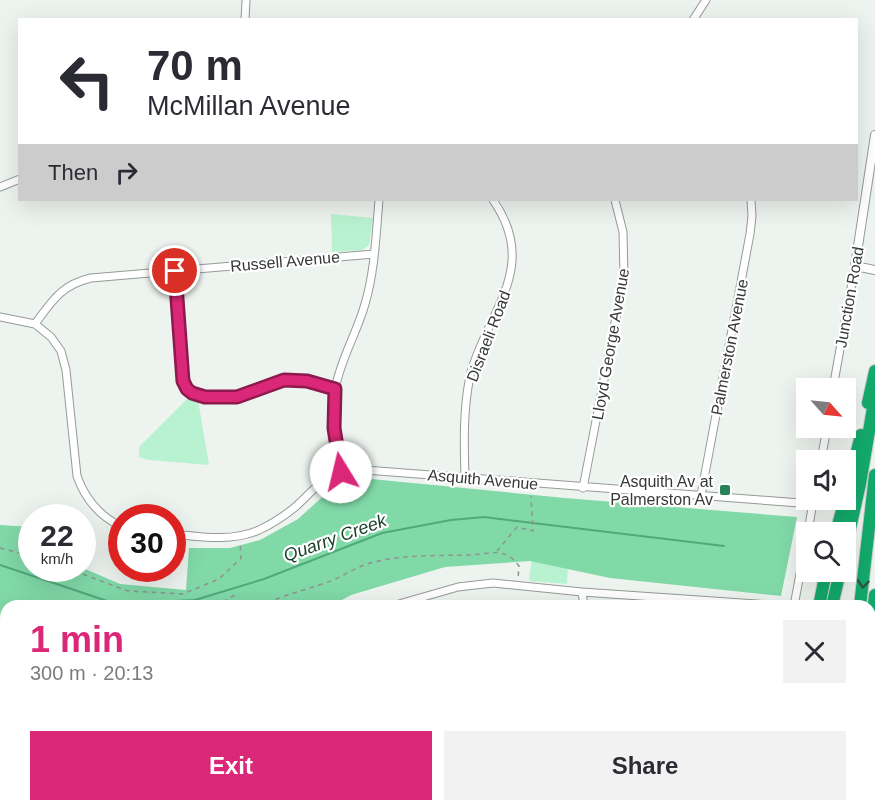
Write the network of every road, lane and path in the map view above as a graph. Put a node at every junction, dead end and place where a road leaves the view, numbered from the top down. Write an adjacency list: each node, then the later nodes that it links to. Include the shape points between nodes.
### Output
1 (246, 0): 3 (street)
2 (706, 0): 4 (street)
3 (245, 18)
4 (694, 18)
5 (875, 135): 13 (street, Junction Road)
6 (18, 180): 7 (street)
7 (0, 187)
8 (379, 201): 12 (street)
9 (494, 201): 25 (street, Disraeli Road, via 512,245 511,272 503,301 471,375 464,417)
10 (615, 201): 26 (street, Lloyd George Avenue, via 623,232 624,276)
11 (751, 201): 27 (street, Palmerston Avenue, via 750,234)
12 (374, 254): 15 (street, Russell Avenue); 20 (street, via 366,303)
13 (855, 266): 14 (street); 19 (street, Junction Road)
14 (875, 270)
15 (175, 271): 17 (street, Russell Avenue, via 75,282 57,295); 20 (street, via 183,381 192,393 237,397 290,379)
16 (0, 317): 17 (street)
17 (34, 324): 30 (street, via 51,336 63,357 77,476 94,508)
18 (875, 371): 22 (highway)
19 (836, 378)
20 (335, 389): 23 (street, via 334,428)
21 (875, 396): 31 (highway)
22 (856, 452)
23 (341, 472): 25 (street, Asquith Avenue, via 377,470); 32 (street, Asquith Avenue, via 258,530 231,537)
24 (875, 475): 52 (highway, one-way to 52)
25 (465, 477): 26 (street, Asquith Avenue)
26 (583, 488): 27 (street, Asquith Avenue)
27 (701, 495): 29 (street, Asquith Avenue)
28 (531, 496): 36 (path, via 533,531 517,527)
29 (796, 501)
30 (108, 520)
31 (851, 522)
32 (186, 535)
33 (240, 545): 37 (path, via 241,558 219,579 183,594 128,591)
34 (0, 548): 35 (path)
35 (18, 552)
36 (496, 552): 41 (path, via 519,566); 45 (path, via 422,555 367,564 338,579)
37 (96, 579)
38 (798, 582): 49 (street)
39 (824, 582): 50 (highway)
40 (838, 582): 51 (highway)
41 (517, 585): 42 (street); 46 (street, via 458,586)
42 (582, 592): 47 (street); 48 (street)
43 (237, 594): 44 (path)
44 (226, 600)
45 (274, 600)
46 (412, 600)
47 (583, 600)
48 (699, 600)
49 (795, 600)
50 (820, 600)
51 (833, 600)
52 (861, 600)

